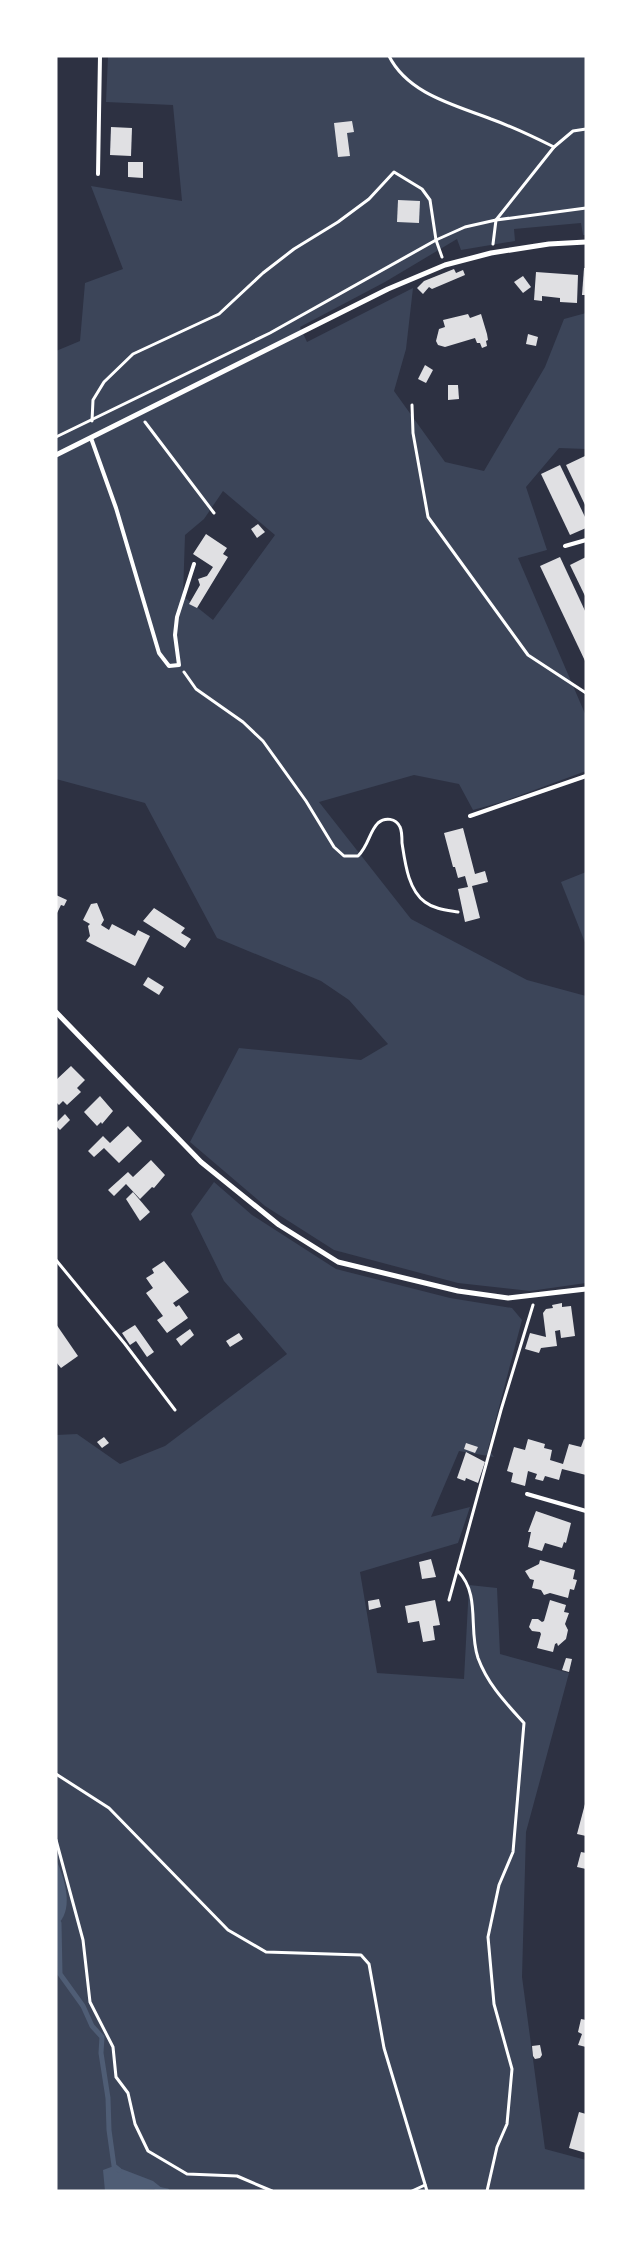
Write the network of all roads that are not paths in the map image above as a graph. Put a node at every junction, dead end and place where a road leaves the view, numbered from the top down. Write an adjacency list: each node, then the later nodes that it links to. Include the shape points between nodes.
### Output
1 (100, 56): 2 (lane)
2 (98, 174)
3 (586, 242): 4 (street, via 491,253 445,265 388,289)
4 (91, 438): 5 (street); 8 (lane, via 116,508 159,653 169,666 179,665 174,635)
5 (56, 455)
6 (586, 540): 7 (lane)
7 (565, 546)
8 (194, 564)
9 (586, 776): 10 (lane)
10 (470, 816)
11 (56, 1012): 12 (street, via 201,1162 279,1225 338,1262 458,1291 508,1298)
12 (586, 1289)
13 (527, 1494): 14 (lane)
14 (586, 1511)

